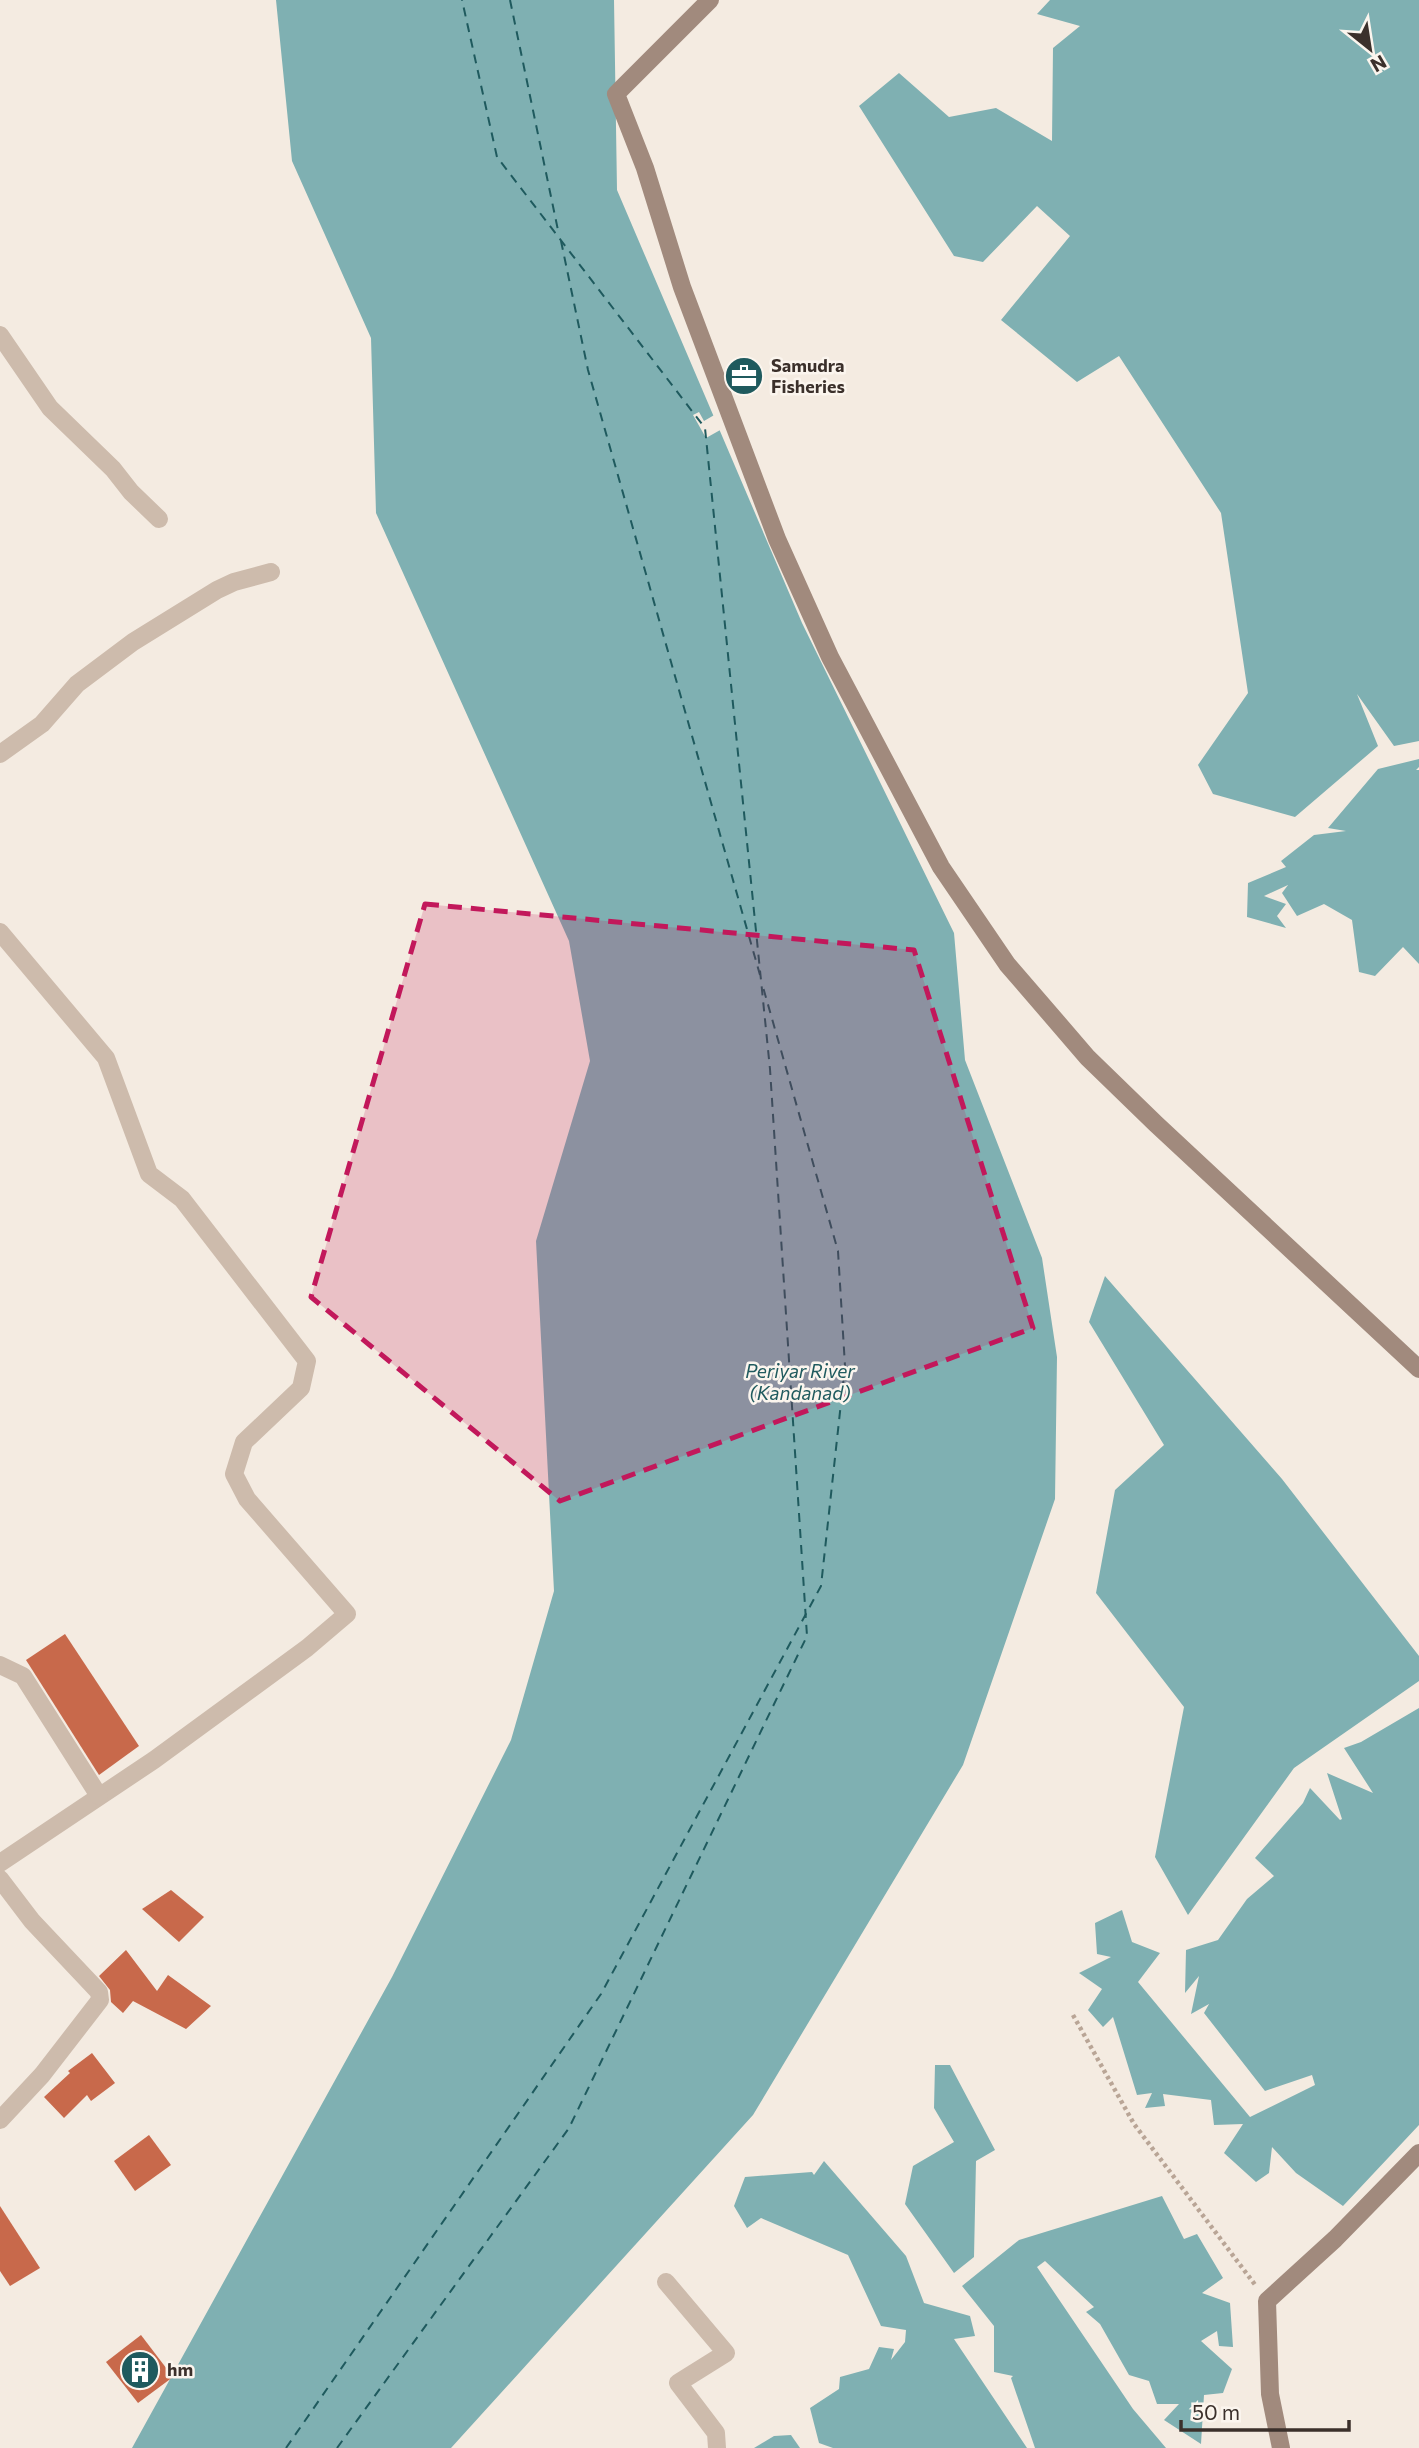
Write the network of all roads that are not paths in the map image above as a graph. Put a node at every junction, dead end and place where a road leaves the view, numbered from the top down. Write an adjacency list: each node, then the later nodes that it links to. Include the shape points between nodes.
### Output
1 (710, 0): 7 (street, via 616,94 682,287 777,539 879,752 948,878 1007,964 1070,1037 1156,1124)
2 (0, 335): 3 (street, via 50,408)
3 (159, 519)
4 (271, 572): 5 (street, via 217,590 133,642 77,684 42,723)
5 (0, 754)
6 (0, 932): 9 (street, via 106,1058 149,1174 182,1199 307,1362 301,1388 244,1442 234,1474 247,1499 347,1614 307,1648)
7 (1419, 1369)
8 (0, 1665): 9 (street, via 23,1676)
9 (99, 1796): 10 (street)
10 (0, 1863)
11 (0, 1879): 12 (street, via 32,1921 99,1992 100,2000)
12 (0, 2120)
13 (1419, 2153): 16 (street, via 1267,2301 1270,2394)
14 (666, 2282): 15 (street, via 726,2353 678,2383 716,2433)
15 (717, 2448)
16 (1281, 2448)

